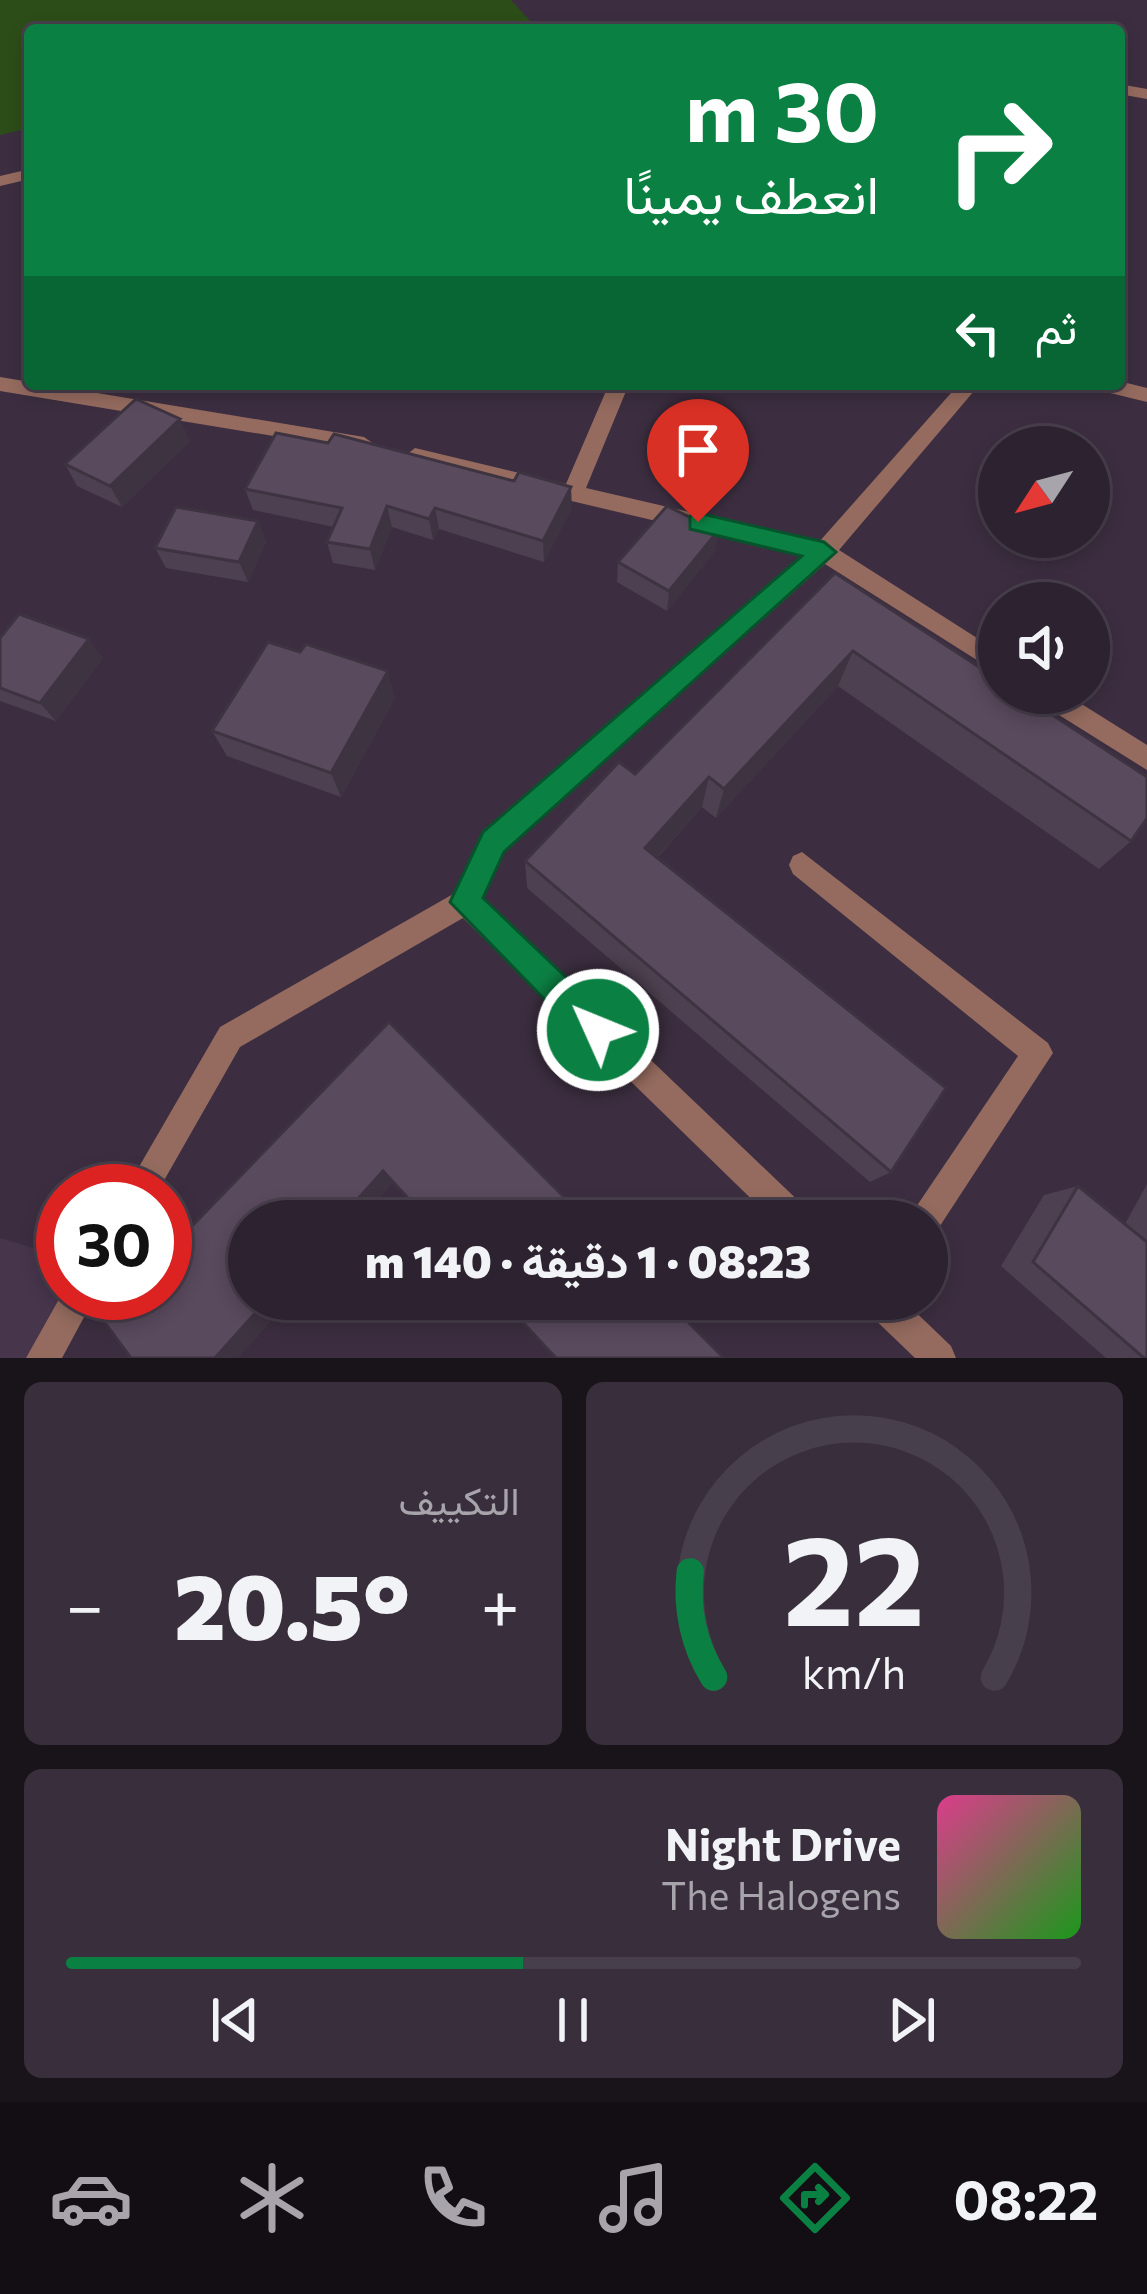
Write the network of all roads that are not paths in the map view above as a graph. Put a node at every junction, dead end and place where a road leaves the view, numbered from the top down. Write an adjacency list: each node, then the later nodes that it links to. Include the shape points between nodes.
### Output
1 (39, 390): 4 (street, via 312,432)
2 (616, 390): 4 (street)
3 (965, 390): 5 (street)
4 (573, 493): 5 (street)
5 (824, 552): 6 (street); 10 (street, via 494,842)
6 (978, 651)
7 (1077, 714): 8 (street)
8 (1147, 759)
9 (802, 865): 13 (street, via 1038,1053)
10 (465, 902): 11 (street, via 230,1037); 12 (street)
11 (157, 1164)
12 (774, 1200)
13 (939, 1200)
14 (65, 1320): 16 (street)
15 (900, 1320): 17 (street)
16 (43, 1358)
17 (939, 1358)

